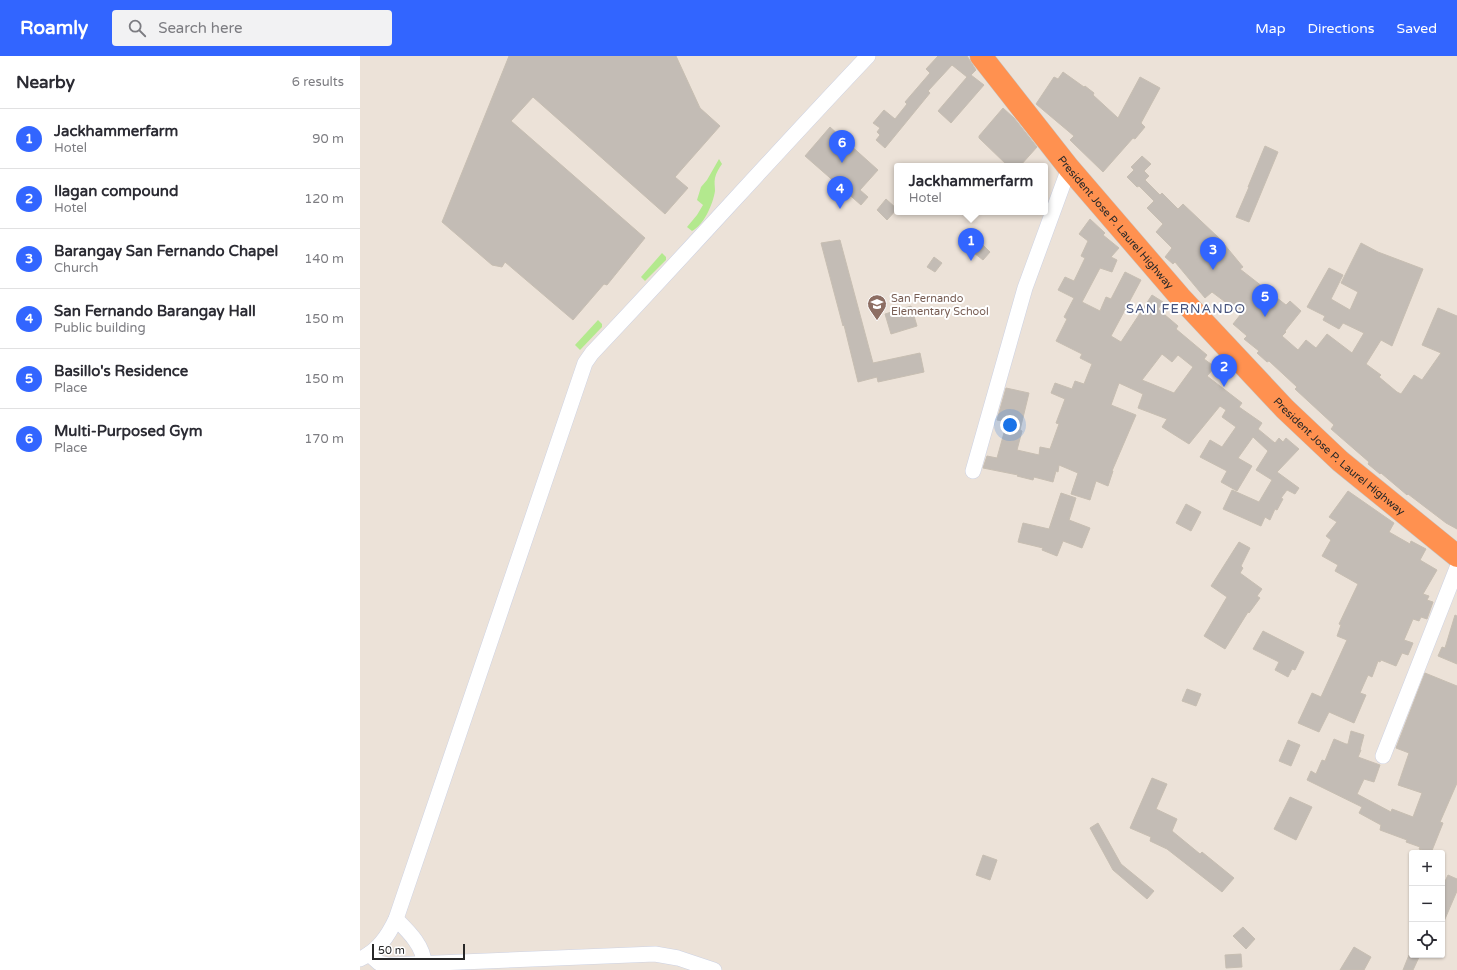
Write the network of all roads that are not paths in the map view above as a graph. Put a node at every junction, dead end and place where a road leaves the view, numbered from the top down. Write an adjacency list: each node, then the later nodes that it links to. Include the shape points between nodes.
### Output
1 (868, 56): 8 (street, via 585,363)
2 (981, 56): 3 (highway, President Jose P. Laurel Highway)
3 (1069, 168): 4 (street, via 1025,288); 5 (highway, President Jose P. Laurel Highway, via 1180,297 1285,409 1340,461)
4 (973, 471)
5 (1457, 556)
6 (1457, 568): 7 (street)
7 (1384, 756)
8 (396, 919): 9 (street, via 384,940 375,950); 10 (street, via 414,940 422,953)
9 (364, 956): 10 (street, via 384,965)
10 (424, 964): 11 (street, via 655,954 678,958)
11 (714, 970)

